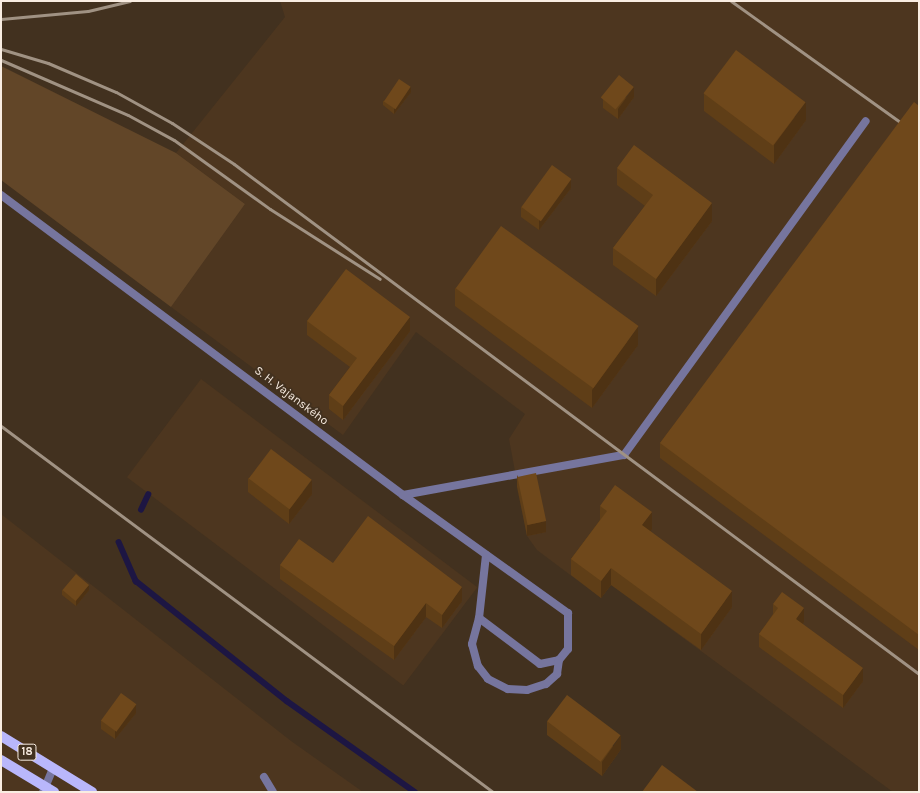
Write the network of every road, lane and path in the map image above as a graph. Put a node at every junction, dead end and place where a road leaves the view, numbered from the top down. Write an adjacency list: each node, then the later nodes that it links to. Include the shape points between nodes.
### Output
1 (866, 121): 3 (street, via 624,455)
2 (1, 195): 3 (street, S. H. Vajanského)
3 (403, 495): 4 (street, S. H. Vajanského)
4 (486, 555): 5 (street); 6 (street, S. H. Vajanského, via 568,613 568,649)
5 (479, 618): 6 (street, via 540,664); 6 (street, via 472,644 478,666 488,679 508,689 527,690 546,684 557,674)
6 (559, 660)
7 (1, 736): 9 (main road, 18)
8 (1, 760): 11 (main road, 18)
9 (53, 768): 11 (street); 12 (main road, 18)
10 (264, 777): 13 (street)
11 (47, 790)
12 (92, 792)
13 (273, 792)

